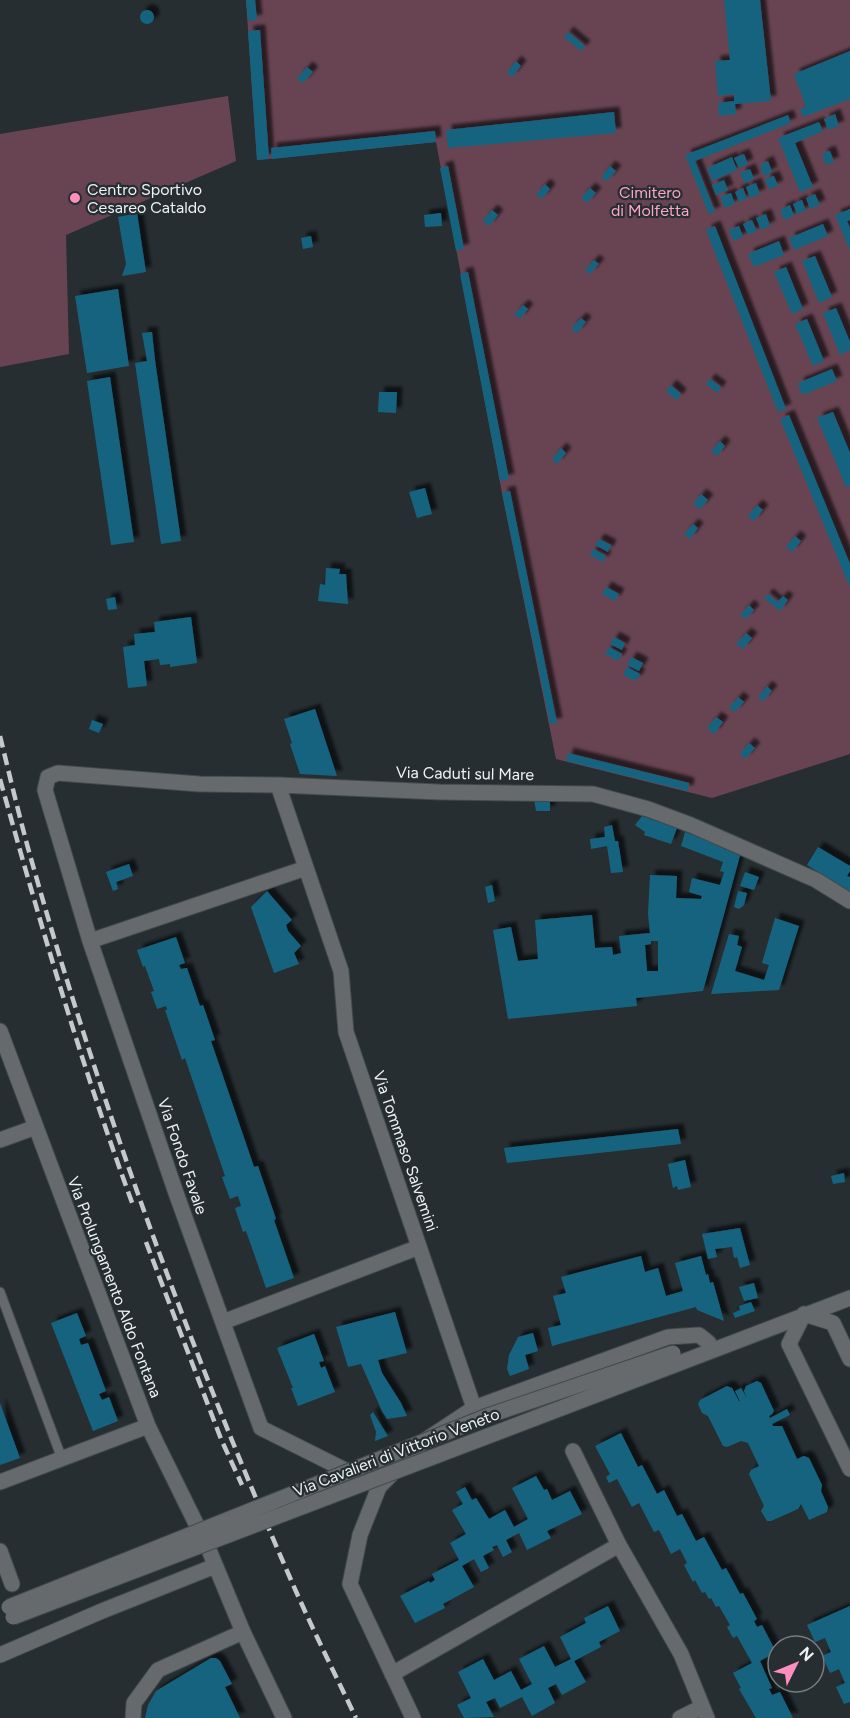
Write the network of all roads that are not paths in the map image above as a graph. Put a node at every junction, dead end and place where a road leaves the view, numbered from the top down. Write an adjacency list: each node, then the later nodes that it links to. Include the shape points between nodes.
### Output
1 (58, 773): 2 (street, Via Caduti sul Mare, via 200,784); 5 (street, Via Fondo Favale, via 48,777 45,790)
2 (278, 785): 3 (street, Via Tommaso Salvemini); 4 (street, Via Caduti sul Mare, via 593,794 691,825 816,880)
3 (306, 868): 5 (street); 9 (street, Via Tommaso Salvemini, via 341,971 346,1032)
4 (850, 900)
5 (90, 941): 13 (street, Via Fondo Favale)
6 (0, 1031): 7 (street, Via Prolungamento Aldo Fontana)
7 (36, 1127): 8 (street); 18 (street, Via Prolungamento Aldo Fontana)
8 (0, 1140)
9 (420, 1247): 13 (street); 17 (street, Via Tommaso Salvemini)
10 (0, 1292): 20 (lane)
11 (850, 1298): 12 (street, Via Cavalieri di Vittorio Veneto)
12 (804, 1314): 14 (street, Via Cavalieri di Vittorio Veneto); 15 (street, Via Cavalieri di Vittorio Veneto); 16 (street, via 833,1323); 21 (street, via 789,1344)
13 (223, 1322): 23 (street, Via Fondo Favale, via 261,1428)
14 (709, 1343): 15 (street, Via Cavalieri di Vittorio Veneto); 17 (street, via 699,1335 668,1337)
15 (675, 1359): 28 (street, Via Cavalieri di Vittorio Veneto, bridge)
16 (850, 1359)
17 (474, 1408): 23 (street, via 424,1441)
18 (148, 1426): 20 (street); 26 (street, Via Prolungamento Aldo Fontana)
19 (573, 1451): 24 (street)
20 (62, 1459): 22 (street)
21 (850, 1469)
22 (0, 1482)
23 (380, 1487): 31 (street, via 360,1535 351,1584)
24 (619, 1545): 31 (street); 32 (street, via 681,1654)
25 (0, 1551): 27 (street)
26 (215, 1566): 29 (street, Via Prolungamento Aldo Fontana); 30 (street)
27 (12, 1584)
28 (6, 1614)
29 (243, 1632): 33 (street, via 158,1670 134,1703); 34 (street, Via Prolungamento Aldo Fontana)
30 (0, 1654)
31 (392, 1674): 35 (street)
32 (704, 1712): 36 (street)
33 (133, 1718)
34 (284, 1718)
35 (413, 1718)
36 (680, 1718)

